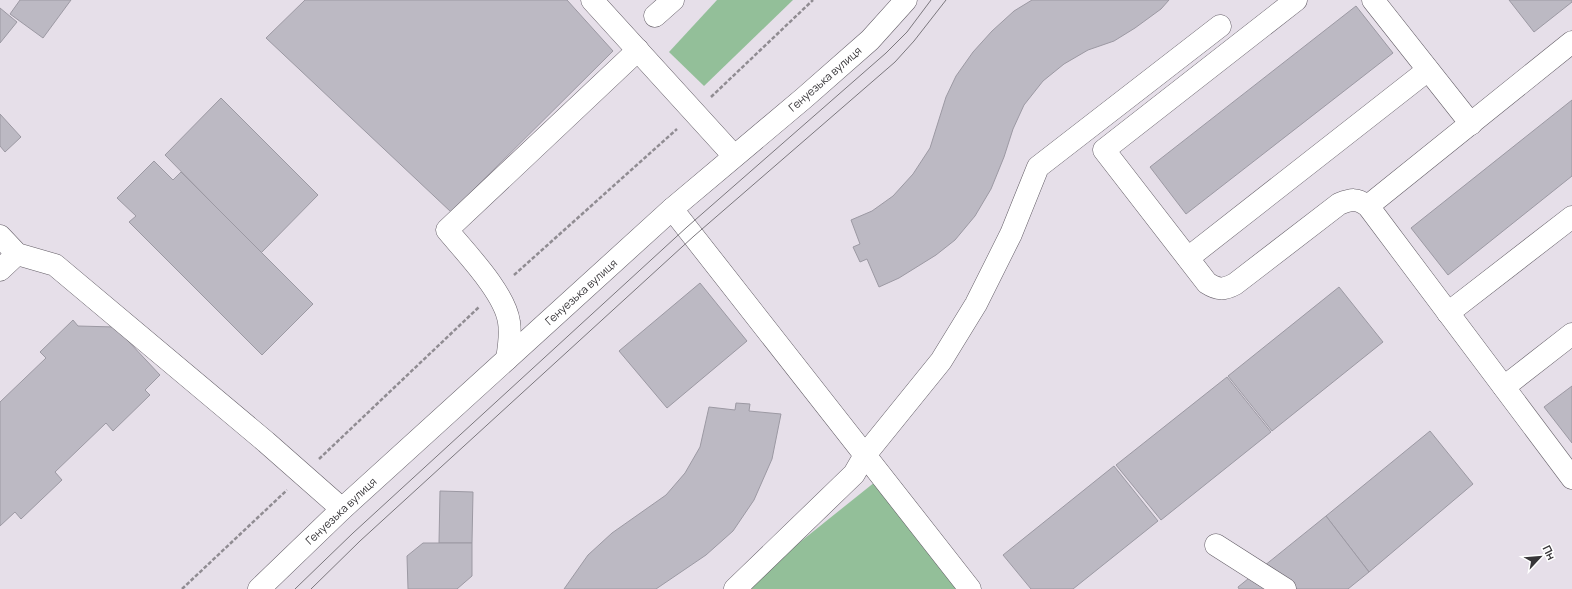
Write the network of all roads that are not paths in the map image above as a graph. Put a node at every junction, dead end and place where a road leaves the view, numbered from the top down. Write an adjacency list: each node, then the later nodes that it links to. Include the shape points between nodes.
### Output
1 (592, 0): 9 (main road)
2 (673, 0): 6 (main road)
3 (906, 0): 12 (main road, Генуезька вулиця, via 870,40)
4 (1296, 0): 18 (main road, via 1104,150)
5 (1373, 0): 10 (main road)
6 (655, 16)
7 (1220, 26): 24 (main road, via 1038,167 1011,234 976,304 941,361)
8 (1572, 42): 11 (main road)
9 (638, 50): 12 (main road); 22 (main road, via 447,230 496,291 504,305 509,322)
10 (1428, 70): 11 (main road); 18 (main road)
11 (1471, 124): 13 (main road)
12 (734, 156): 14 (main road, Генуезька вулиця)
13 (1368, 206): 18 (main road, via 1360,200 1349,200 1339,204 1228,288 1214,288 1207,283); 20 (main road)
14 (672, 209): 22 (main road, Генуезька вулиця); 24 (main road)
15 (1572, 217): 20 (main road)
16 (0, 236): 17 (main road)
17 (17, 254): 19 (main road); 26 (main road, via 55,265)
18 (1188, 258)
19 (0, 270)
20 (1448, 313): 23 (main road)
21 (1572, 334): 23 (main road)
22 (507, 359): 26 (main road, Генуезька вулиця)
23 (1504, 387): 25 (main road)
24 (865, 455): 29 (main road, via 854,474); 30 (main road)
25 (1572, 478)
26 (342, 509): 28 (main road, Генуезька вулиця)
27 (1216, 544): 31 (main road)
28 (259, 589)
29 (735, 589)
30 (970, 589)
31 (1285, 589)

